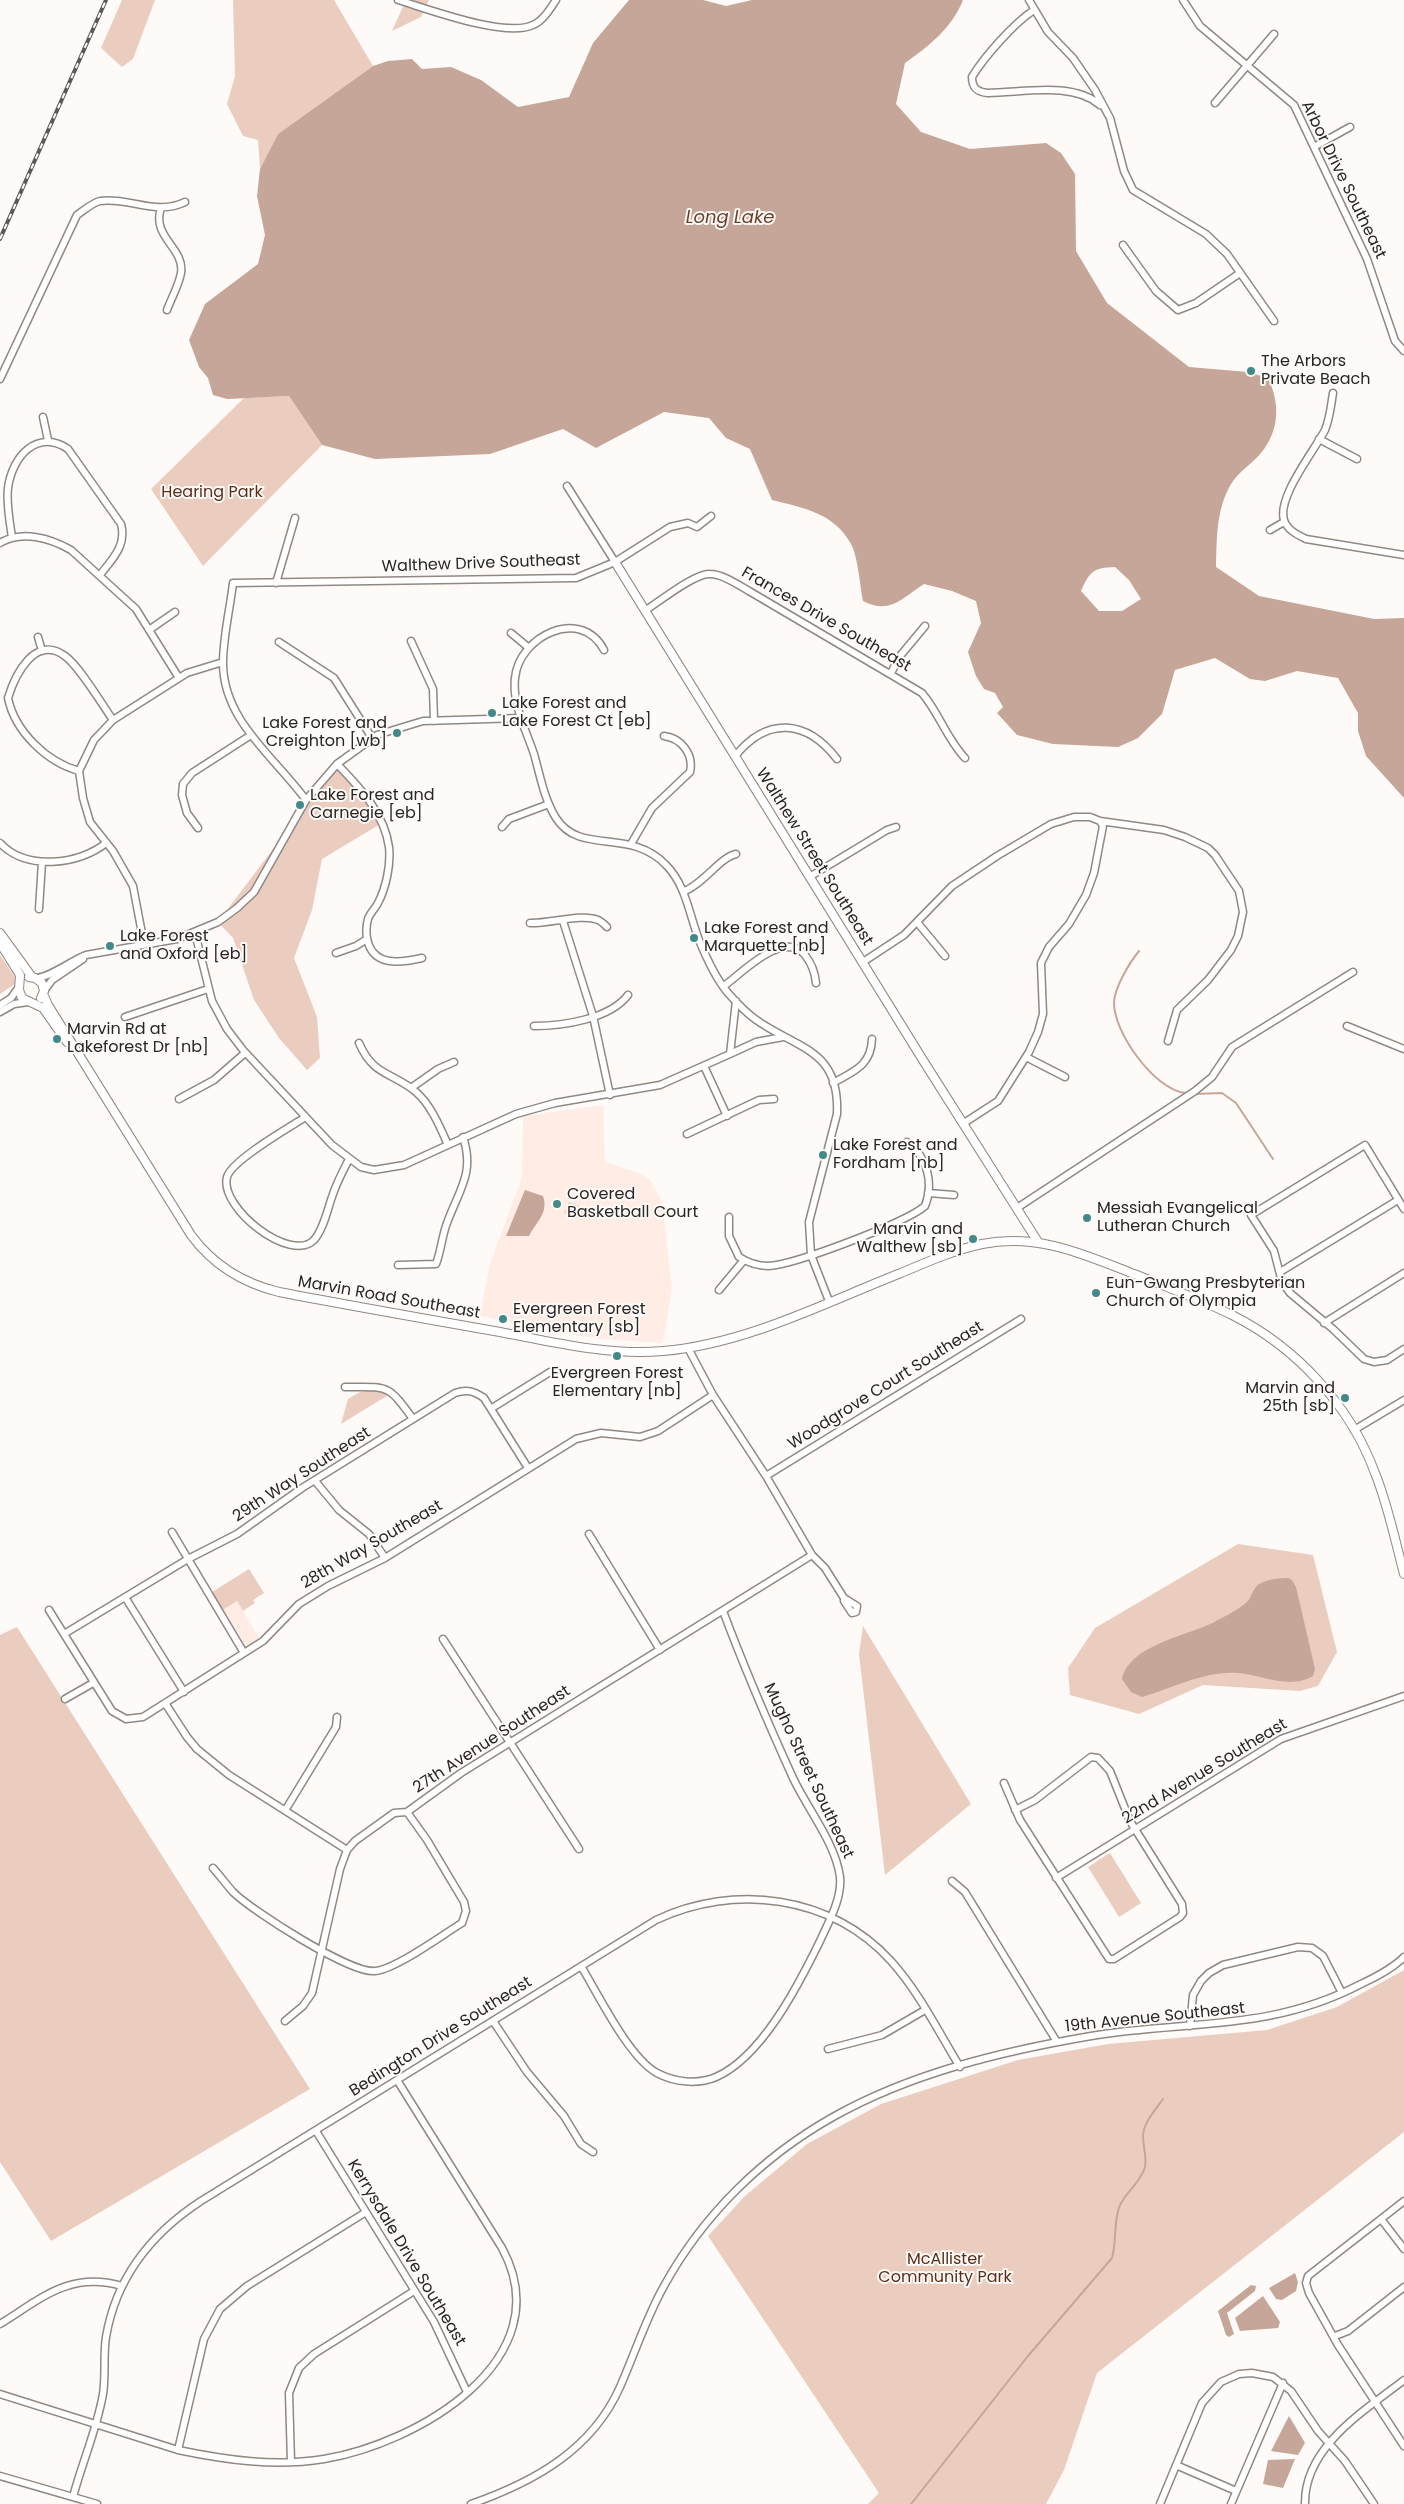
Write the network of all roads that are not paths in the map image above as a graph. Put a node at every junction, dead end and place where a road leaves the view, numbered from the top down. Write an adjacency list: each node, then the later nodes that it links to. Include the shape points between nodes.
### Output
1 (398, 0): 2 (street, via 505,29 532,26)
2 (556, 0)
3 (1029, 0): 5 (street)
4 (1186, 1): 7 (street, Arbor Drive Southeast, via 1200,26)
5 (1034, 10): 9 (street, via 1048,32 1084,73); 9 (street, via 1013,26 980,64 972,77 975,88 988,93 1052,91 1078,94 1094,99)
6 (1274, 34): 7 (street)
7 (1250, 66): 8 (street); 11 (street, Arbor Drive Southeast, via 1294,105)
8 (1215, 103)
9 (1103, 107): 15 (street, via 1110,118 1124,171 1133,190 1206,234 1227,254)
10 (1350, 127): 11 (street)
11 (1314, 147): 18 (street, Arbor Drive Southeast, via 1367,259 1395,342)
12 (185, 202): 13 (street)
13 (160, 208): 16 (street, via 158,224 178,258 181,272); 19 (street, via 98,201 77,215)
14 (1122, 245): 15 (street, via 1156,291 1178,310 1196,303)
15 (1240, 273): 17 (street)
16 (167, 310)
17 (1274, 321)
18 (1404, 351)
19 (0, 379)
20 (1333, 392): 22 (street, via 1328,423)
21 (43, 416): 23 (street)
22 (1319, 439): 24 (street); 28 (street, via 1286,499)
23 (48, 440): 30 (street, via 23,453 13,471 7,497); 34 (street, via 68,449 121,524 123,538 120,548)
24 (1357, 459)
25 (567, 486): 33 (street, Walthew Street Southeast)
26 (711, 516): 33 (street, Walthew Drive Southeast, via 697,527 688,523 670,528)
27 (295, 518): 35 (street)
28 (1284, 522): 29 (street); 32 (street, via 1294,533 1306,539)
29 (1270, 530)
30 (12, 538): 31 (street); 34 (street, via 31,536 62,545)
31 (0, 543)
32 (1404, 555)
33 (615, 562): 35 (street, Walthew Drive Southeast, via 576,578); 36 (street, Walthew Street Southeast)
34 (100, 575): 39 (street, via 136,609)
35 (276, 583): 47 (street, Walthew Drive Southeast, via 233,583)
36 (646, 610): 48 (street, Frances Drive Southeast, via 689,582 710,574 750,590); 56 (street, Walthew Street Southeast)
37 (175, 612): 39 (street)
38 (925, 626): 48 (street, via 900,656)
39 (149, 630): 49 (street)
40 (511, 632): 44 (street)
41 (38, 637): 46 (street)
42 (412, 641): 52 (street, via 433,689)
43 (279, 642): 55 (street, via 334,678)
44 (528, 648): 45 (street, via 555,630 577,629 594,636); 50 (street, via 515,677 514,689)
45 (604, 650)
46 (42, 651): 51 (street, via 56,651 70,661); 60 (street, via 24,663 10,690 9,705 35,744 63,766)
47 (222, 662): 49 (street); 53 (street, via 229,702)
48 (891, 673): 57 (street, Frances Drive Southeast, via 922,692 936,709 956,749)
49 (179, 678): 51 (street)
50 (521, 718): 52 (street); 62 (street)
51 (113, 720): 60 (street, via 94,740)
52 (434, 720): 55 (street, via 399,727)
53 (251, 735): 61 (street); 66 (street, via 192,773 183,784 182,795 188,813)
54 (664, 736): 69 (street, via 675,738 684,746 691,760 690,772 652,808)
55 (372, 738): 59 (street)
56 (736, 755): 58 (street, via 757,734 782,726 808,735 828,747); 72 (street, Walthew Street Southeast)
57 (965, 758)
58 (837, 759)
59 (337, 764): 61 (street); 81 (street, via 377,812 388,846 384,886 378,904 368,918)
60 (79, 771): 68 (street, via 90,822)
61 (306, 800): 79 (street, via 254,892 218,922)
62 (549, 804): 64 (street, via 508,818); 69 (street, via 569,834 586,840)
63 (1100, 821): 76 (street, via 1095,817 1081,817 1051,824 952,886); 107 (street, via 1164,830 1208,848 1232,879 1243,903 1241,924 1231,950 1208,980 1177,1010); 112 (street, via 1103,826 1091,884 1076,913 1049,947 1041,963 1042,1019)
64 (502, 827)
65 (896, 827): 72 (street)
66 (198, 828)
67 (0, 843): 71 (street, via 14,854)
68 (106, 843): 71 (street, via 81,856); 83 (street, via 133,886)
69 (631, 844): 73 (street, via 666,865)
70 (736, 854): 73 (street, via 727,856 702,882)
71 (42, 862): 74 (street)
72 (811, 876): 88 (street, Walthew Street Southeast)
73 (683, 892): 93 (street, via 703,950)
74 (39, 909)
75 (563, 921): 77 (street); 78 (street, via 586,918 598,920); 101 (street)
76 (916, 922): 86 (street); 88 (street, via 904,935)
77 (530, 923)
78 (607, 928)
79 (195, 933): 83 (street); 94 (street)
80 (0, 934): 90 (street)
81 (368, 938): 84 (street); 87 (street, via 372,954 394,962)
82 (0, 943): 92 (street, via 18,969)
83 (144, 944): 85 (street)
84 (336, 953)
85 (93, 954): 90 (street, via 71,960 44,977); 95 (street, via 52,980)
86 (945, 956)
87 (422, 958)
88 (863, 962): 124 (street, Walthew Street Southeast)
89 (1353, 972): 133 (street, via 1232,1046 1212,1077 1195,1092)
90 (34, 977): 92 (street, via 24,980); 95 (street, via 42,983)
91 (816, 983): 93 (street, via 815,972 804,954 786,945 770,952)
92 (20, 986): 98 (street, via 22,998); 99 (street, via 11,998)
93 (724, 986): 97 (street)
94 (208, 989): 102 (street); 110 (street, via 227,1029)
95 (44, 993): 98 (street, via 39,1000); 117 (street, Marvin Road Southeast)
96 (628, 995): 101 (street, via 616,1008)
97 (736, 1001): 105 (street, via 753,1018); 111 (street)
98 (30, 1002): 100 (street, via 14,1004); 117 (street, Marvin Road Southeast, via 47,1013)
99 (0, 1005)
100 (0, 1012)
101 (593, 1016): 103 (street, via 554,1026); 119 (street)
102 (125, 1017)
103 (534, 1026)
104 (1346, 1026): 109 (street)
105 (785, 1037): 111 (street, via 756,1042); 116 (street, via 813,1053)
106 (872, 1039): 116 (street, via 865,1063)
107 (1168, 1041)
108 (359, 1043): 118 (street, via 369,1063)
109 (1404, 1049)
110 (245, 1053): 120 (street, via 214,1080); 123 (street)
111 (730, 1054): 114 (street)
112 (1026, 1058): 115 (street); 124 (street, via 998,1101)
113 (454, 1062): 118 (street)
114 (704, 1066): 119 (street, via 660,1085); 122 (street)
115 (1064, 1077)
116 (833, 1083): 137 (street, via 837,1114 810,1213)
117 (97, 1084): 146 (street, Marvin Road Southeast, via 199,1246 218,1265 247,1282 279,1292 587,1347 636,1352)
118 (411, 1088): 128 (street, via 430,1110)
119 (610, 1095): 126 (street, via 532,1109)
120 (179, 1099)
121 (774, 1099): 122 (street, via 759,1100)
122 (727, 1116): 125 (street)
123 (304, 1118): 129 (street); 129 (street, via 244,1157 227,1176 226,1189 238,1212 284,1244 308,1244 318,1234)
124 (964, 1123): 133 (street, Walthew Street Southeast)
125 (687, 1134)
126 (463, 1137): 128 (street); 139 (street, via 468,1151 467,1172 447,1223 436,1264)
127 (906, 1142): 130 (street, via 918,1152 926,1166)
128 (448, 1145): 129 (street, via 386,1170 361,1167)
129 (349, 1159)
130 (928, 1194): 131 (street); 137 (street, via 925,1206 913,1214)
131 (954, 1196)
132 (1398, 1200): 134 (street); 140 (street); 140 (street, via 1364,1145 1251,1215 1274,1251)
133 (1017, 1208): 136 (street, Walthew Street Southeast)
134 (1404, 1209)
135 (729, 1217): 138 (street, via 733,1248)
136 (1038, 1242): 143 (street, Marvin Road Southeast, via 1004,1240 966,1248); 154 (street, Marvin Road Southeast, via 1093,1258 1178,1292 1258,1330 1309,1371 1336,1402)
137 (811, 1255): 138 (street, via 768,1266); 143 (street)
138 (744, 1260): 142 (street)
139 (398, 1265)
140 (1280, 1272): 145 (street, via 1290,1293)
141 (1404, 1273): 145 (street)
142 (719, 1290)
143 (829, 1301): 146 (street, Marvin Road Southeast, via 740,1336)
144 (1022, 1319): 156 (street, Woodgrove Court Southeast)
145 (1324, 1323): 147 (street, via 1364,1359 1374,1362 1387,1360)
146 (688, 1348): 150 (street)
147 (1404, 1349)
148 (550, 1372): 152 (street)
149 (345, 1387): 153 (street, via 378,1386 390,1390)
150 (713, 1395): 155 (street, 28th Way Southeast, via 658,1430 640,1437 601,1433 587,1435); 156 (street)
151 (1404, 1400): 154 (street)
152 (492, 1408): 153 (street, 29th Way Southeast, via 484,1398 465,1390); 155 (street, 29th Way Southeast)
153 (413, 1420): 157 (street, 29th Way Southeast)
154 (1354, 1430): 163 (street, Marvin Road Southeast, via 1378,1480)
155 (528, 1468): 161 (street, 28th Way Southeast)
156 (766, 1476): 160 (street)
157 (316, 1482): 161 (street, via 339,1510 369,1534); 162 (street, 29th Way Southeast, via 302,1488 237,1534)
158 (172, 1532): 162 (street)
159 (589, 1534): 170 (street)
160 (812, 1555): 165 (street, via 825,1568); 167 (street, 27th Avenue Southeast)
161 (384, 1558): 171 (street, 28th Way Southeast, via 299,1604 263,1641)
162 (188, 1559): 164 (street, 29th Way Southeast); 171 (street)
163 (1404, 1572)
164 (126, 1597): 168 (street, 29th Way Southeast); 173 (street)
165 (844, 1598)
166 (49, 1610): 168 (street, 28th Way Southeast)
167 (723, 1611): 170 (street, 27th Avenue Southeast); 189 (street, Mugho Street Southeast, via 793,1777 836,1860 840,1890)
168 (64, 1634): 172 (street, 28th Way Southeast)
169 (443, 1639): 178 (street)
170 (660, 1650): 178 (street, 27th Avenue Southeast)
171 (244, 1653): 173 (street, 28th Way Southeast)
172 (94, 1683): 175 (street); 176 (street, 28th Way Southeast, via 114,1714 126,1719 143,1717)
173 (184, 1692): 176 (street, 28th Way Southeast)
174 (1404, 1696): 183 (street, 22nd Avenue Southeast, via 1281,1739)
175 (66, 1699)
176 (165, 1703): 180 (street, via 197,1749 229,1775)
177 (337, 1717): 180 (street, via 336,1727)
178 (510, 1743): 182 (street, 27th Avenue Southeast); 184 (street)
179 (1004, 1783): 181 (street)
180 (286, 1809): 185 (street)
181 (1015, 1810): 183 (street, via 1035,1800 1095,1757 1110,1771); 187 (street)
182 (407, 1812): 185 (street, 27th Avenue Southeast, via 394,1813); 190 (street, via 464,1902 466,1911 462,1923 389,1967 376,1971 364,1971)
183 (1135, 1829): 187 (street, 22nd Avenue Southeast); 187 (street, via 1182,1904 1183,1913 1114,1959 1105,1956)
184 (579, 1849)
185 (347, 1850): 190 (street, 27th Avenue Southeast)
186 (213, 1868): 190 (street, via 233,1892 251,1906)
187 (1056, 1878)
188 (952, 1881): 199 (street, via 965,1892)
189 (831, 1917): 193 (street, Bedington Drive Southeast, via 795,1904 762,1899 704,1903 656,1920); 193 (street, Mugho Street Southeast, via 796,1989 767,2031 732,2067 707,2080 677,2080 649,2067 634,2051); 195 (street, Bedington Drive Southeast, via 861,1935 890,1960)
190 (322, 1950): 197 (street, 27th Avenue Southeast, via 312,1993 303,2006)
191 (1404, 1957): 192 (street, 19th Avenue Southeast)
192 (1401, 1963): 194 (street, 19th Avenue Southeast)
193 (580, 1966): 196 (street, Bedington Drive Southeast)
194 (1342, 1993): 198 (street, 19th Avenue Southeast, via 1311,2006 1273,2016); 198 (street, via 1323,1956 1312,1948 1298,1947 1223,1965 1208,1973 1193,1995)
195 (925, 2010): 200 (street, via 882,2035); 201 (street, Bedington Drive Southeast)
196 (493, 2020): 202 (street, Bedington Drive Southeast); 204 (street, via 581,2144)
197 (285, 2021)
198 (1190, 2026): 199 (street, 19th Avenue Southeast, via 1133,2030)
199 (1057, 2042): 201 (street, 19th Avenue Southeast)
200 (828, 2049)
201 (960, 2067): 229 (street, 19th Avenue Southeast, via 903,2085 852,2107 801,2136 749,2177 716,2211 675,2266 652,2308 620,2388 596,2427 547,2470 513,2488)
202 (397, 2080): 203 (street, Bedington Drive Southeast); 216 (street, via 502,2248 514,2279 516,2316 507,2343 491,2369)
203 (316, 2131): 206 (street, Kerrysdale Drive Southeast); 209 (street, Bedington Drive Southeast, via 176,2218 143,2252)
204 (593, 2152)
205 (1404, 2201): 207 (street)
206 (366, 2212): 211 (street, Kerrysdale Drive Southeast); 222 (street, via 247,2286 220,2309 204,2339)
207 (1381, 2219): 208 (street); 213 (street, via 1308,2276 1309,2293)
208 (1404, 2249)
209 (122, 2286): 212 (street, via 97,2280 71,2284 57,2289); 219 (street, Bedington Drive Southeast, via 107,2336 103,2395)
210 (1404, 2287): 213 (street, via 1348,2331)
211 (414, 2291): 216 (street, Kerrysdale Drive Southeast, via 444,2341); 223 (street, via 314,2354 299,2368 289,2393)
212 (0, 2324)
213 (1335, 2336): 218 (street)
214 (1404, 2380): 218 (street)
215 (1283, 2383): 220 (street); 224 (street, via 1273,2377 1252,2373 1221,2382 1202,2403); 226 (street)
216 (467, 2392): 223 (street, via 422,2425 379,2445 340,2456)
217 (0, 2394): 219 (street)
218 (1375, 2403): 220 (street); 221 (street)
219 (94, 2425): 222 (street); 227 (street, Bedington Drive Southeast)
220 (1329, 2444): 232 (street, via 1312,2470); 233 (street, via 1345,2461)
221 (1404, 2446)
222 (178, 2450): 223 (street, via 233,2460)
223 (291, 2462)
224 (1176, 2465): 226 (street); 230 (street)
225 (0, 2476): 227 (street)
226 (1236, 2491): 231 (street)
227 (73, 2496): 228 (street)
228 (97, 2504)
229 (471, 2504)
230 (1160, 2504)
231 (1231, 2504)
232 (1305, 2504)
233 (1374, 2504)

